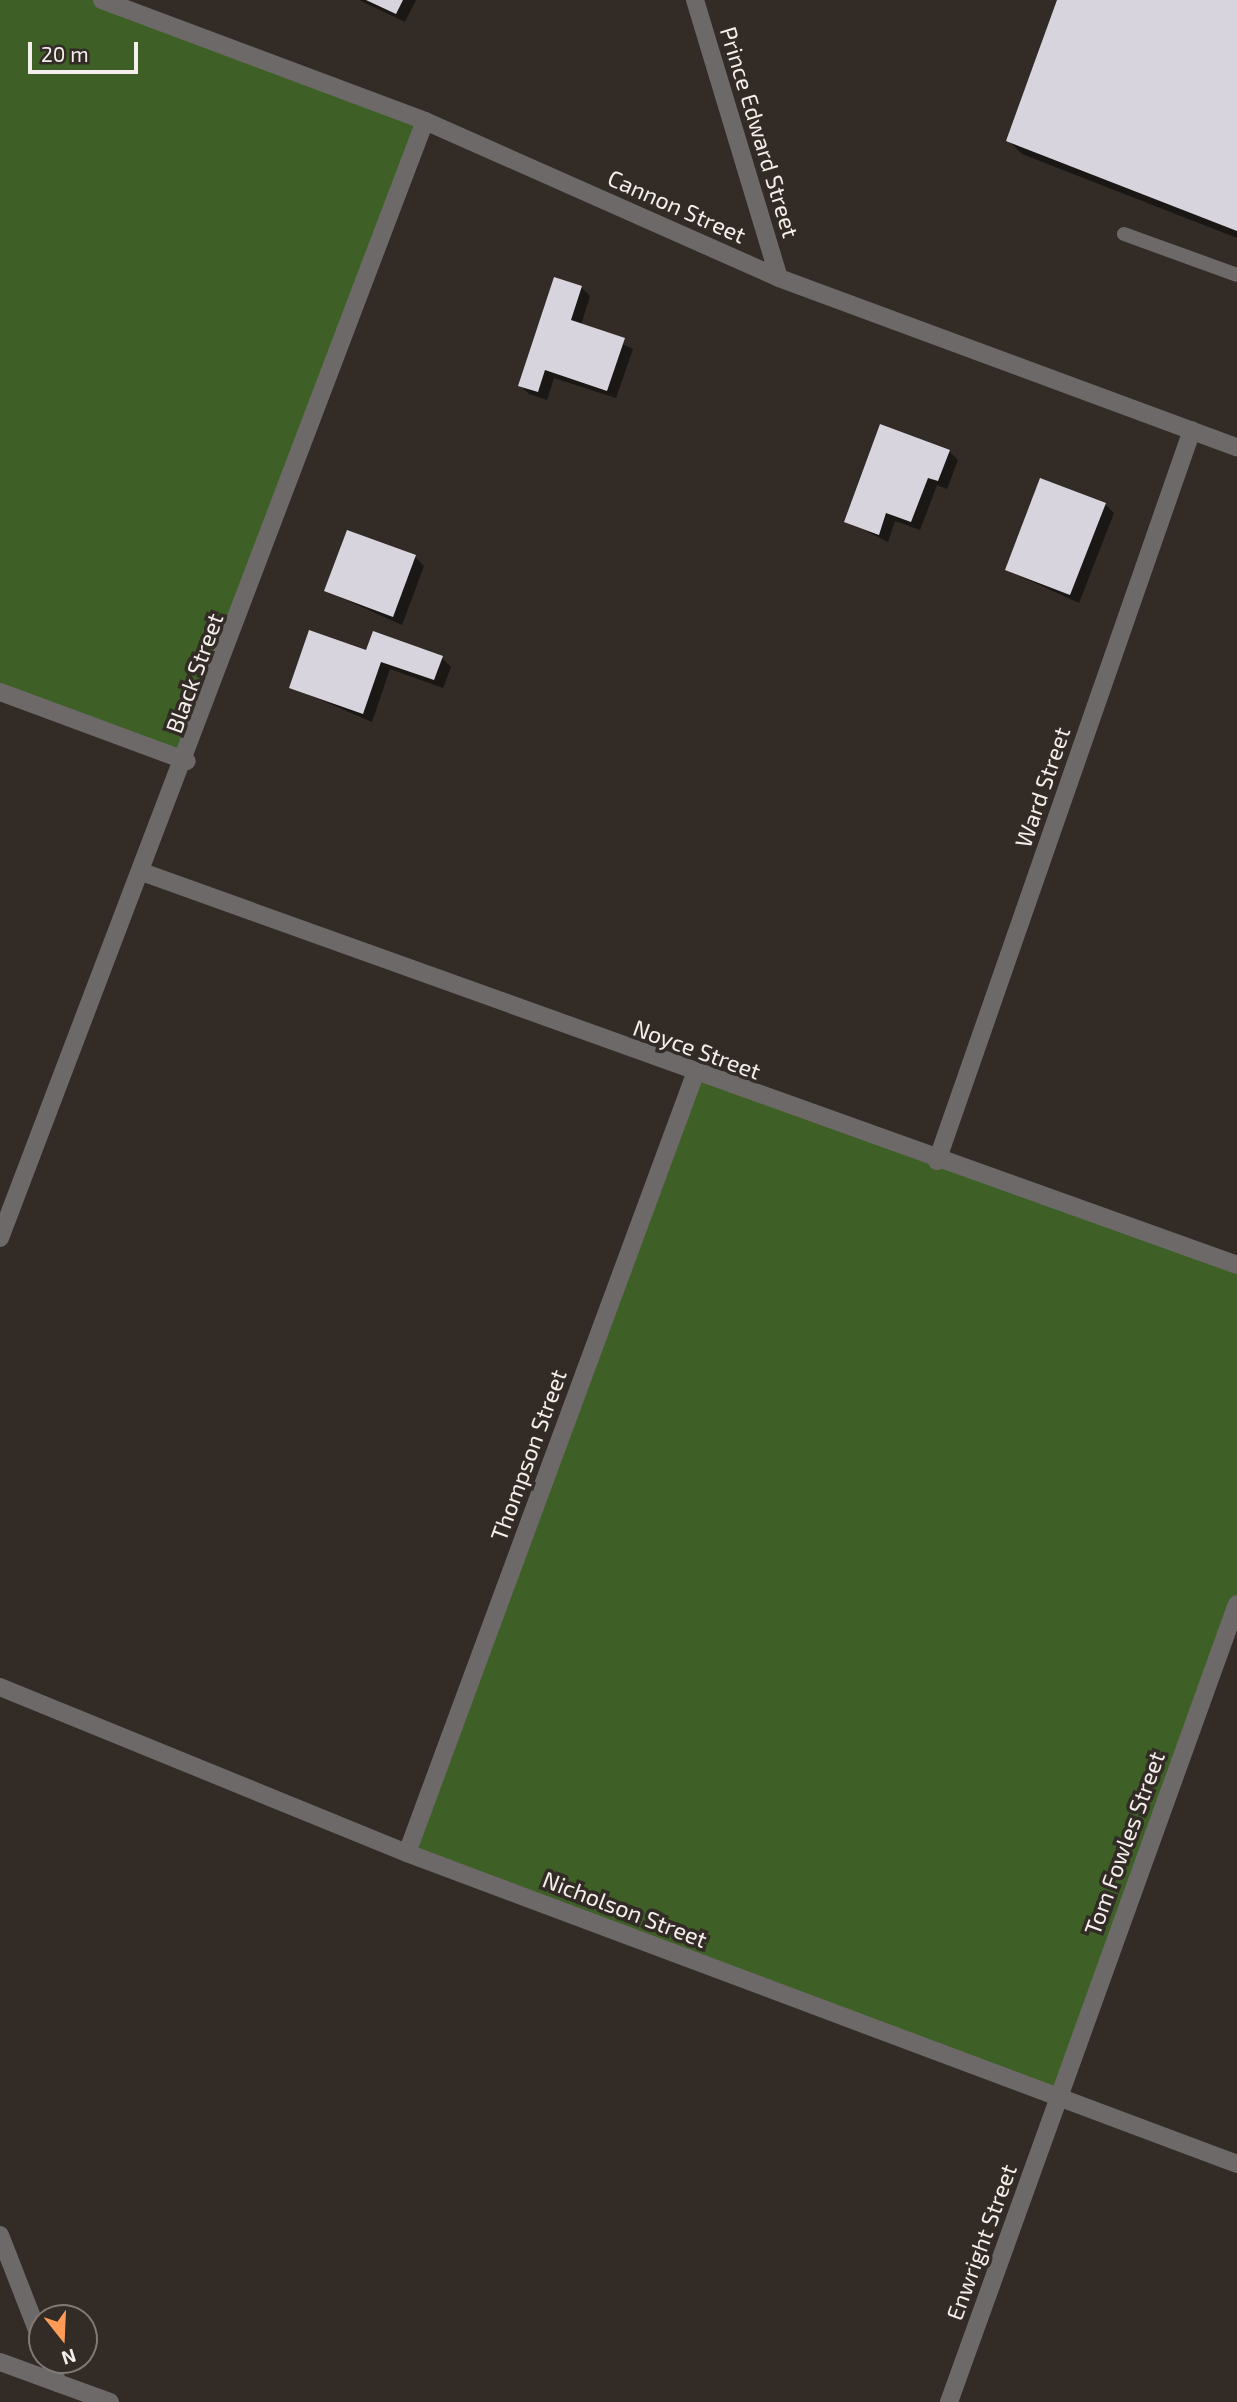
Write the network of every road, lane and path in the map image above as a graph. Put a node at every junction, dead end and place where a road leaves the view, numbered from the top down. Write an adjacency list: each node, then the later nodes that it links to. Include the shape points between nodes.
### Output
1 (102, 0): 3 (street, Cannon Street)
2 (695, 0): 6 (street, Prince Edward Street)
3 (425, 121): 6 (street, Cannon Street); 10 (street, Black Street)
4 (1124, 234): 5 (lane)
5 (1237, 275)
6 (779, 278): 7 (street, Cannon Street)
7 (1192, 430): 8 (street, Cannon Street); 13 (street, Ward Street)
8 (1237, 447)
9 (0, 692): 10 (street)
10 (187, 761): 11 (street, Black Street)
11 (142, 872): 12 (street, Noyce Street); 14 (street, Black Street)
12 (695, 1074): 13 (street, Noyce Street); 18 (street, Thompson Street)
13 (937, 1161): 15 (street, Noyce Street)
14 (0, 1238)
15 (1237, 1265)
16 (1237, 1604): 19 (street, Tom Fowles Street)
17 (0, 1687): 18 (street, Nicholson Street)
18 (407, 1853): 19 (street, Nicholson Street)
19 (1058, 2099): 20 (street, Nicholson Street); 27 (street, Enwright Street)
20 (1237, 2164)
21 (0, 2235): 22 (street)
22 (28, 2307)
23 (0, 2362): 25 (street)
24 (54, 2374): 25 (street)
25 (58, 2383): 26 (street)
26 (110, 2402)
27 (949, 2402)

